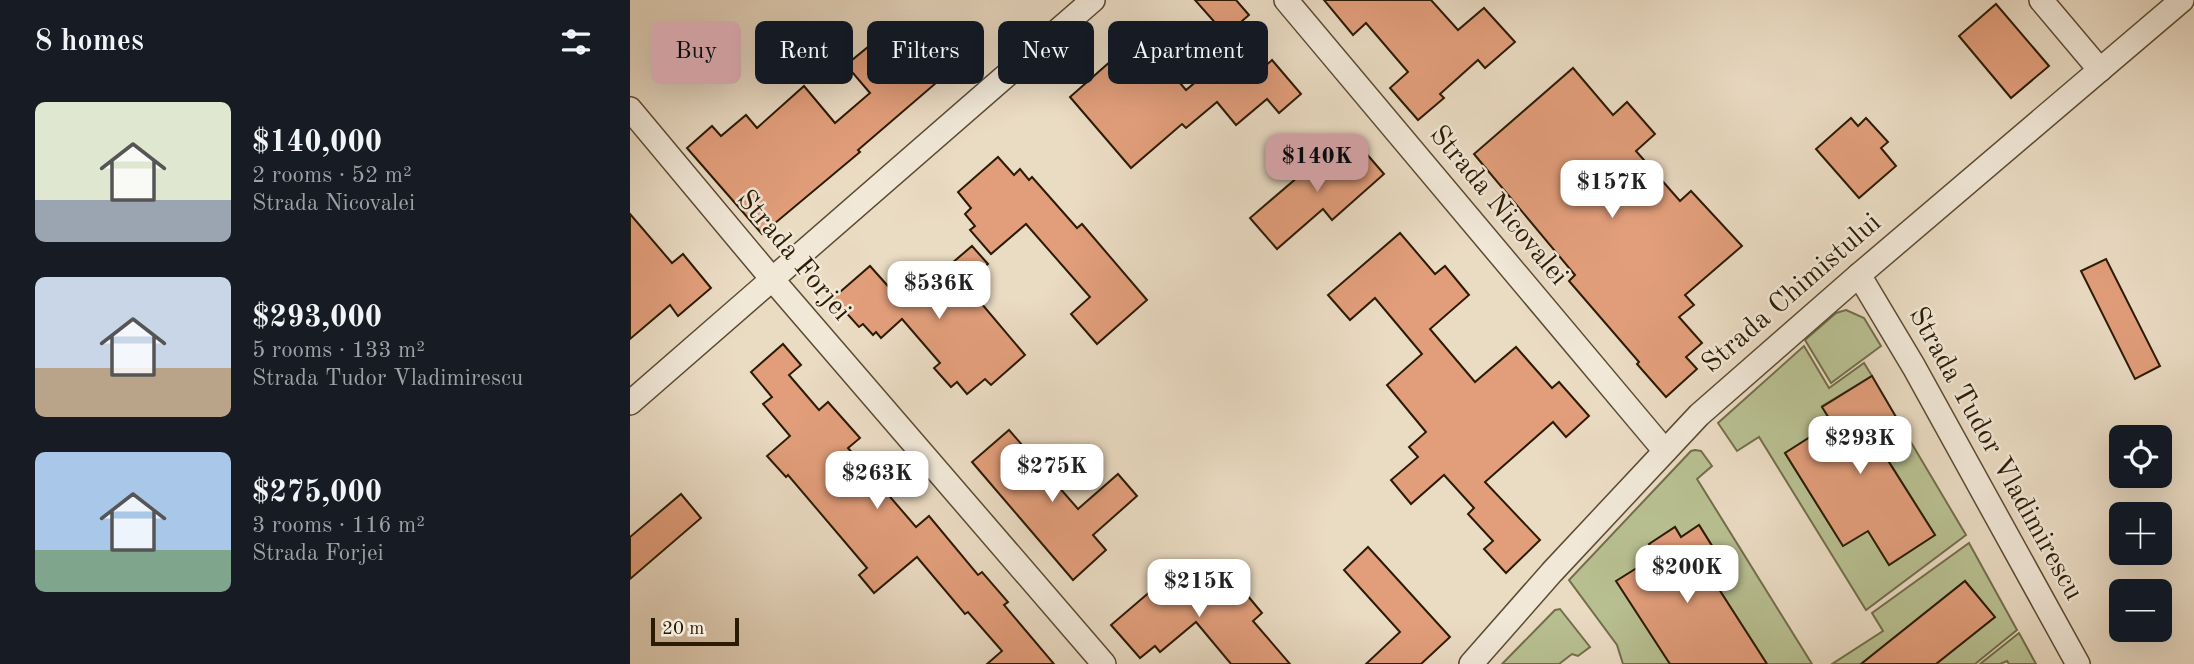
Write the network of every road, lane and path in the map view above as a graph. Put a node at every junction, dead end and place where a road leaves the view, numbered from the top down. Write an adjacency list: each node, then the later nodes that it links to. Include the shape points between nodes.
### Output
1 (1093, 0): 8 (street)
2 (1286, 0): 10 (street, Strada Nicovalei)
3 (2041, 0): 5 (street)
4 (2182, 0): 5 (street, Strada Chimistului)
5 (2100, 70): 7 (street, Strada Chimistului)
6 (630, 109): 8 (street, Strada Forjei)
7 (1859, 275): 10 (street, Strada Chimistului, via 1699,415); 13 (street, Strada Tudor Vladimirescu)
8 (772, 279): 9 (street); 11 (street, Strada Forjei)
9 (630, 402)
10 (1665, 451): 12 (street, Strada Chimistului)
11 (1104, 664)
12 (1471, 664)
13 (2078, 664)

